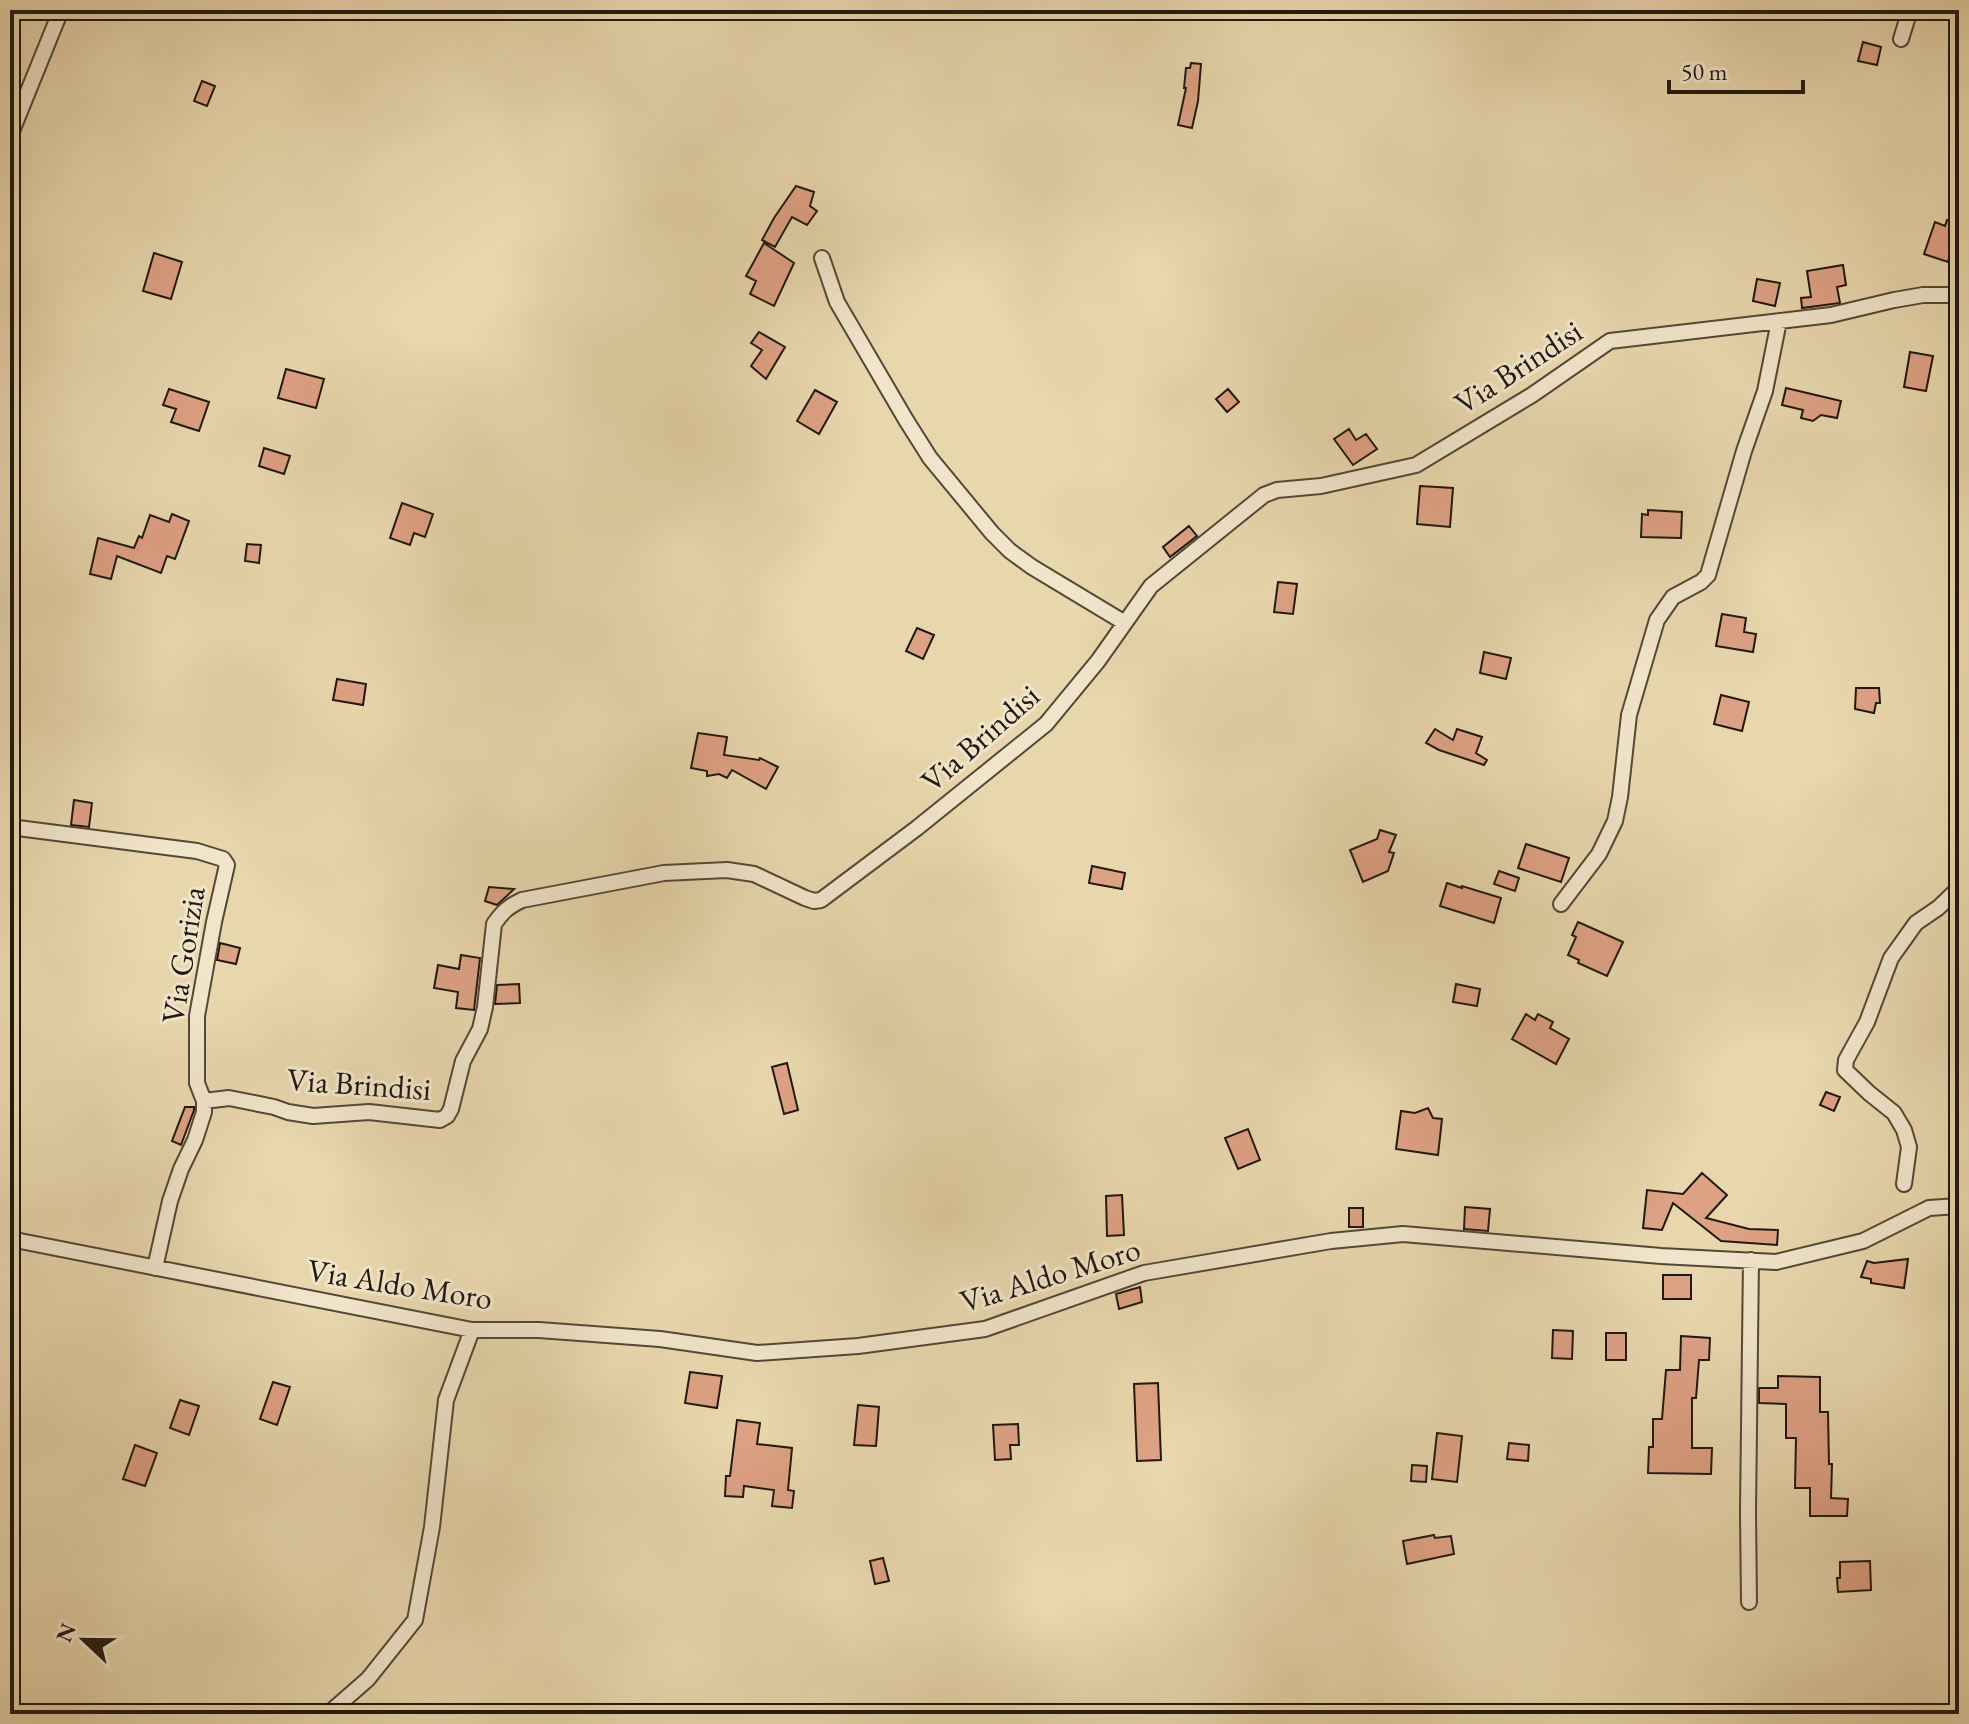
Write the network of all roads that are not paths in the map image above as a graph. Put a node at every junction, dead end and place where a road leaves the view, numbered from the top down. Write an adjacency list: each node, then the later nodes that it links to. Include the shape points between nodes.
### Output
1 (61, 10): 4 (street)
2 (1910, 10): 3 (street)
3 (1901, 39)
4 (10, 136)
5 (822, 258): 8 (street, via 837,302 906,420 992,533 1032,567)
6 (1959, 295): 7 (street, Via Brindisi, via 1923,295)
7 (1779, 321): 8 (street, Via Brindisi, via 1610,341 1416,465 1264,495 1151,586); 11 (street, via 1765,391 1708,575 1673,597 1657,620 1629,715 1615,821 1599,854)
8 (1125, 623): 12 (street, Via Brindisi, via 1046,724 821,900 754,874 727,870 664,873 509,906 494,924 480,1029 463,1061 451,1109 440,1120 369,1112 313,1116 229,1098)
9 (10, 827): 12 (street, Via Gorizia, via 197,851 223,859 227,865 197,1016 197,1083)
10 (1959, 888): 13 (street, via 1916,923 1891,958 1846,1060 1845,1070 1894,1113 1904,1130 1909,1147)
11 (1561, 904)
12 (204, 1101): 17 (street, Via Gorizia, via 195,1140 170,1201)
13 (1904, 1184)
14 (1959, 1206): 16 (street, Via Aldo Moro, via 1929,1208 1863,1241 1776,1262)
15 (10, 1239): 17 (street, Via Aldo Moro)
16 (1751, 1260): 18 (street, Via Aldo Moro, via 1403,1234 1144,1273 985,1329 858,1346 757,1353 660,1339); 19 (street)
17 (155, 1268): 18 (street, Via Aldo Moro)
18 (472, 1330): 20 (street, via 446,1400 415,1620 368,1679)
19 (1749, 1602)
20 (328, 1714)

